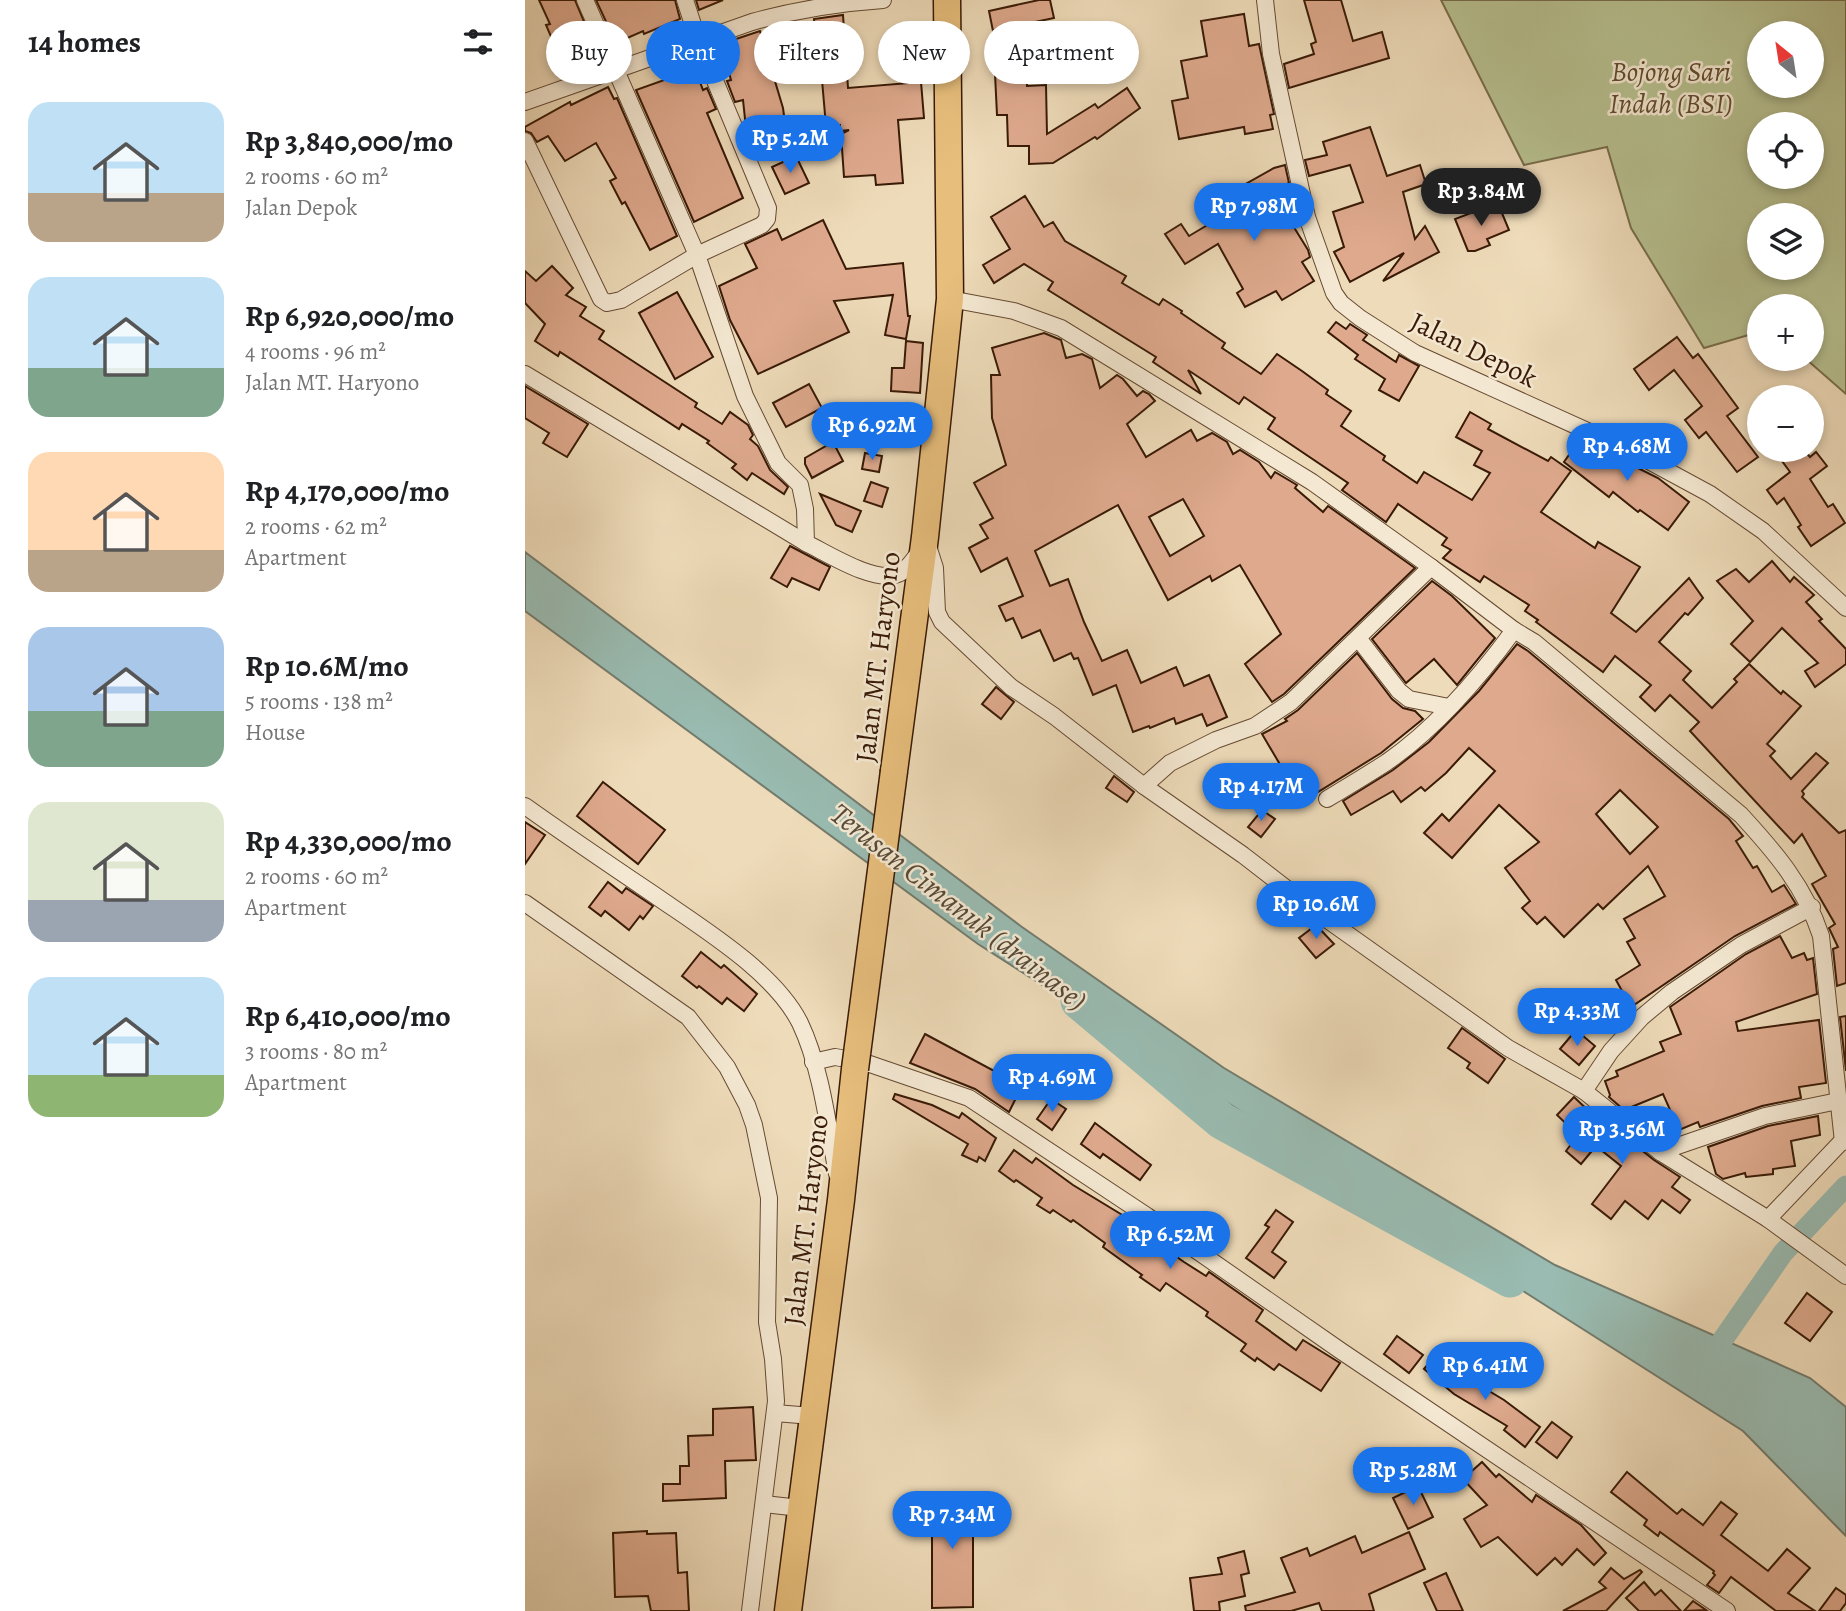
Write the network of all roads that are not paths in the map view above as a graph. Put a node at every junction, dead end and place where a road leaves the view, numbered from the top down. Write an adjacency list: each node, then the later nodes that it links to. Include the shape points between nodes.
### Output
1 (585, 0): 6 (street)
2 (685, 0): 7 (street)
3 (883, 0): 8 (street, via 779,15)
4 (947, 0): 15 (main road, Jalan MT. Haryono)
5 (1265, 0): 20 (street, Jalan Depok, via 1271,54 1307,217 1341,303 1415,353 1625,448 1710,494 1763,531)
6 (594, 21)
7 (692, 21)
8 (740, 27)
9 (572, 84): 12 (street)
10 (621, 84): 14 (street)
11 (716, 84): 14 (street, via 768,214 755,230)
12 (525, 102)
13 (525, 141): 14 (street, via 601,299 607,303 621,300)
14 (697, 256): 17 (street, via 745,396 778,463 800,485)
15 (950, 299): 18 (main road, Jalan MT. Haryono); 19 (street, via 1014,312 1061,328 1312,482)
16 (525, 374): 17 (street)
17 (806, 543): 18 (street, via 873,574 890,576 901,574)
18 (924, 543): 24 (street, via 936,568 937,612 942,622 1011,687); 34 (main road, Jalan MT. Haryono, bridge)
19 (1431, 567): 21 (street); 22 (street)
20 (1846, 608)
21 (1514, 630): 23 (street); 28 (street, via 1741,815 1784,864)
22 (1357, 638): 23 (street, via 1409,699); 24 (street, via 1283,707 1255,726 1170,763)
23 (1449, 706): 25 (street, via 1388,761)
24 (1144, 786): 30 (street, via 1508,1048)
25 (1327, 799)
26 (525, 806): 29 (street, via 760,973 800,1023)
27 (525, 903): 37 (street, via 688,1017 727,1067 747,1105 769,1198 768,1322 776,1384)
28 (1812, 907): 30 (street, via 1741,945 1672,992 1611,1051); 31 (street, via 1821,936)
29 (813, 1062): 34 (street); 41 (street, via 835,1056 864,1062 969,1098)
30 (1584, 1091): 33 (street)
31 (1838, 1101): 32 (street); 33 (street, via 1765,1116)
32 (1844, 1139): 35 (street)
33 (1660, 1152): 35 (street)
34 (841, 1200): 37 (main road, Jalan MT. Haryono)
35 (1768, 1219): 36 (street)
36 (1846, 1276)
37 (789, 1414): 38 (main road, Jalan MT. Haryono); 38 (street)
38 (778, 1506): 39 (street); 40 (main road, Jalan MT. Haryono)
39 (750, 1611)
40 (787, 1611)
41 (1727, 1611)

